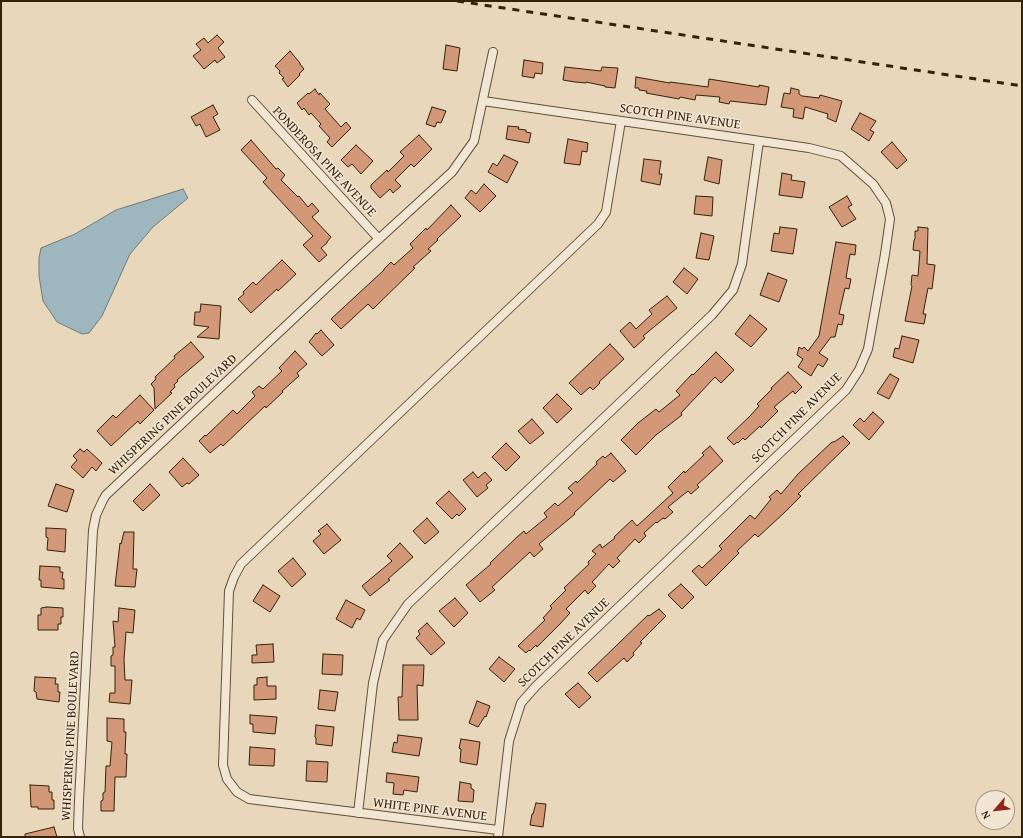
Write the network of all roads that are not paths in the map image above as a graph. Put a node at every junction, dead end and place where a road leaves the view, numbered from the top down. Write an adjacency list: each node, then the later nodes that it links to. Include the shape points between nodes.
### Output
1 (492, 52): 3 (street, WHISPERING PINE BOULEVARD)
2 (252, 100): 6 (street, PONDEROSA PINE AVENUE)
3 (483, 101): 4 (street, SCOTCH PINE AVENUE); 6 (street, WHISPERING PINE BOULEVARD, via 474,141 462,160)
4 (620, 121): 5 (street, SCOTCH PINE AVENUE); 7 (street, WHITE PINE AVENUE, via 606,212 598,224 242,564 234,577 230,591 223,765 227,779 237,792 249,799)
5 (759, 141): 7 (street, via 742,264 733,290 712,315 408,604 383,640 373,683); 8 (street, SCOTCH PINE AVENUE, via 809,148 841,156 873,184 886,203 890,219 886,254 868,349 860,370 846,390 547,675 521,703 509,741)
6 (379, 239): 9 (street, WHISPERING PINE BOULEVARD, via 103,500 93,530 79,801)
7 (358, 813): 8 (street, WHITE PINE AVENUE)
8 (498, 834)
9 (80, 837)

